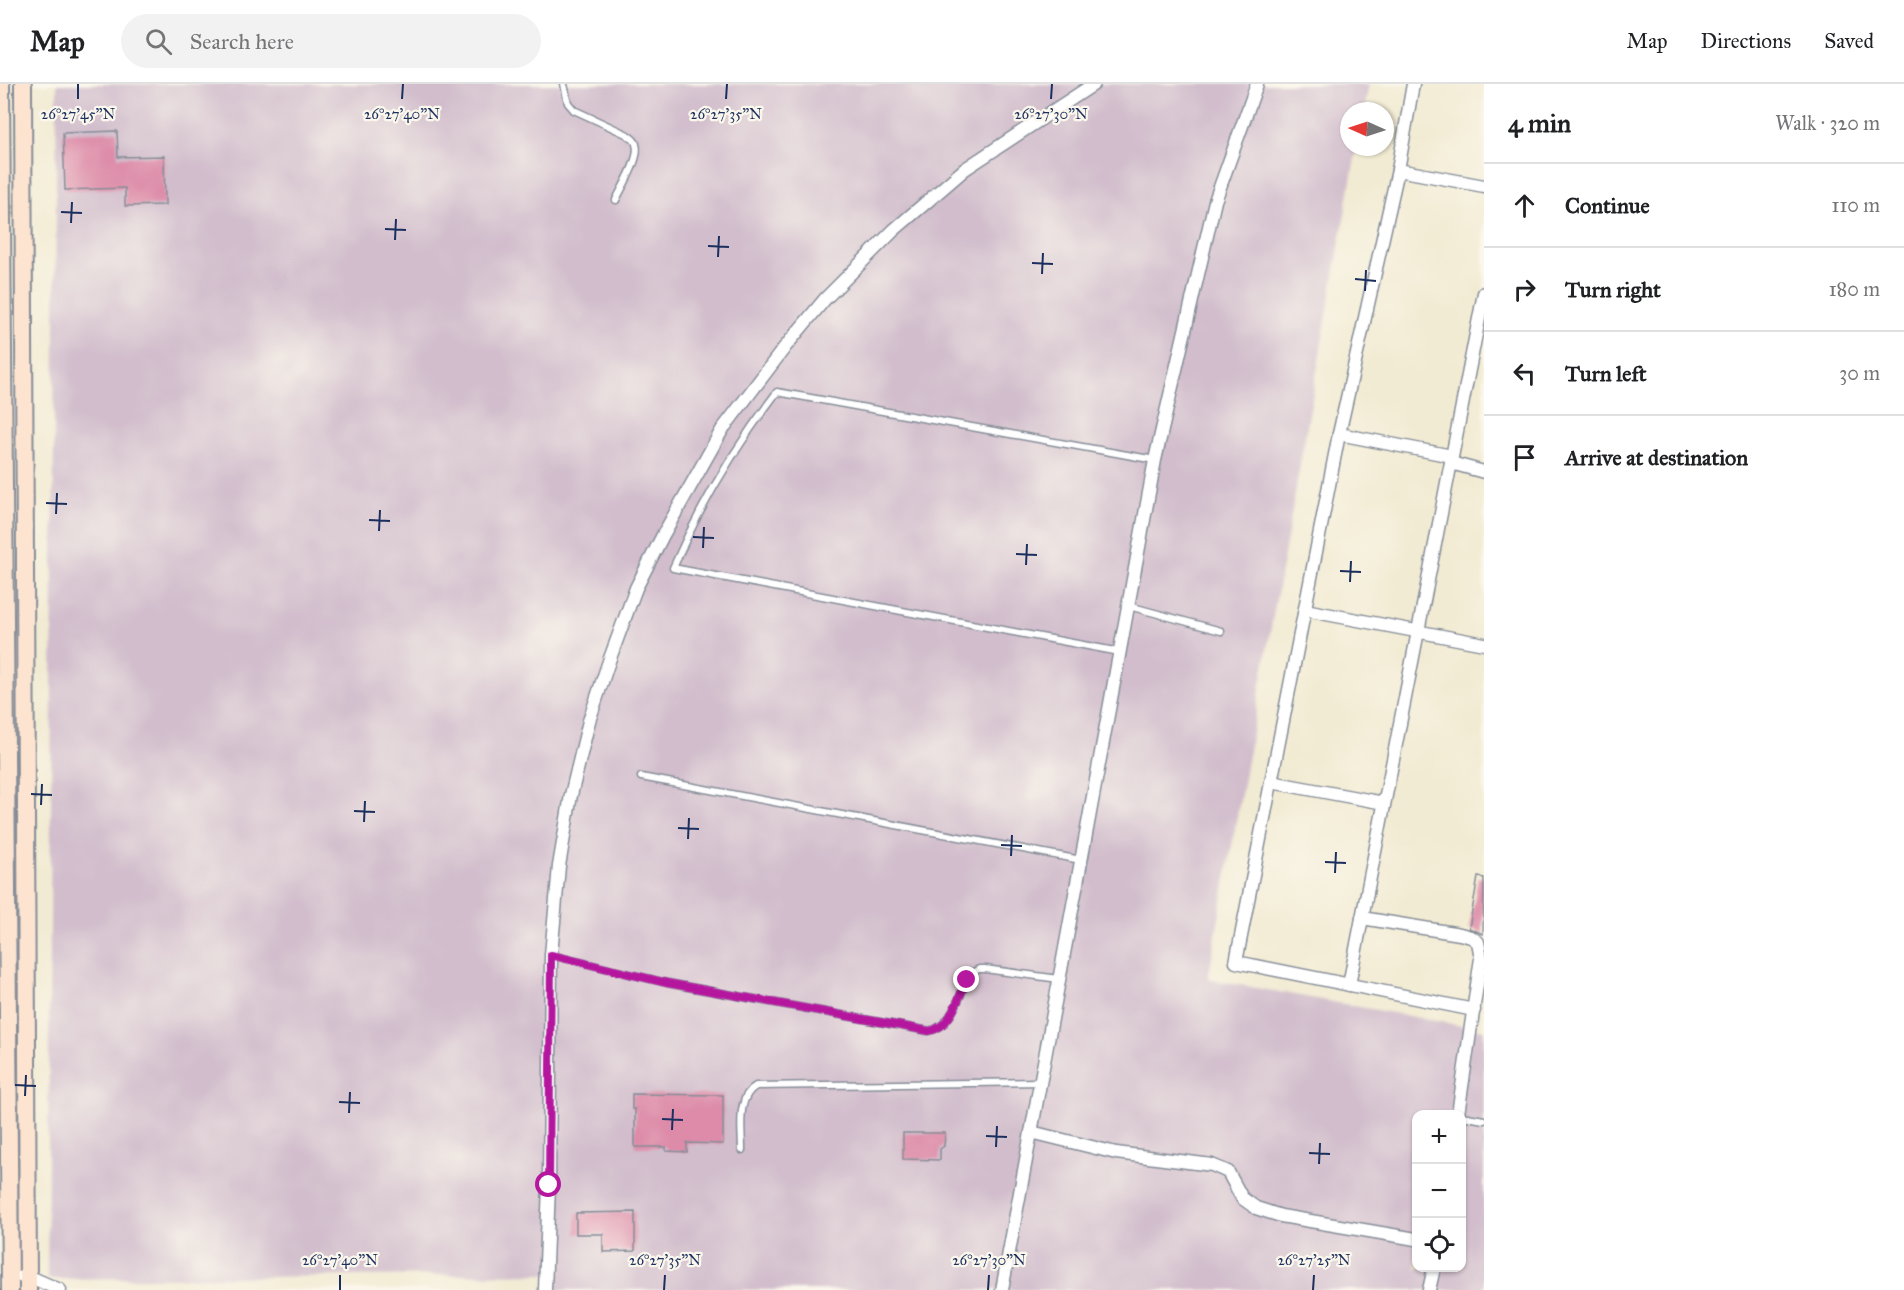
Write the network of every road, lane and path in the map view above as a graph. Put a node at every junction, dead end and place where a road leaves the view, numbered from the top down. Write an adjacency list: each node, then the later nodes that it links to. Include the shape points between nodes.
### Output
1 (2, 84): 7 (main road)
2 (23, 84): 40 (main road)
3 (564, 84): 10 (lane, via 568,103 574,110 626,134 636,145 635,159)
4 (1094, 84): 29 (street, via 964,169 894,230 812,315 722,430 636,588 605,671 571,795 559,866)
5 (1257, 84): 14 (street, via 1215,201)
6 (1413, 84): 8 (street)
7 (1, 108): 12 (main road)
8 (1398, 170): 9 (street); 13 (street)
9 (1484, 186)
10 (616, 200)
11 (1484, 293): 15 (street)
12 (2, 384): 17 (main road)
13 (1339, 434): 15 (street); 19 (street)
14 (1155, 460): 18 (street); 23 (lane, via 777,393 732,458 673,568)
15 (1451, 460): 16 (street); 21 (street)
16 (1484, 472)
17 (2, 492): 39 (main road)
18 (1128, 606): 20 (lane); 23 (street)
19 (1305, 610): 21 (street); 25 (street)
20 (1221, 631)
21 (1417, 632): 22 (street); 26 (street)
22 (1484, 644)
23 (1120, 652): 27 (street)
24 (641, 777): 27 (lane)
25 (1271, 782): 26 (street); 31 (street, via 1236,962)
26 (1384, 803): 28 (street)
27 (1082, 860): 30 (street)
28 (1362, 918): 31 (street); 32 (street, via 1460,934 1478,942 1481,958)
29 (551, 955): 30 (lane, via 667,983 929,1031 948,1020 974,971 985,969); 46 (street)
30 (1059, 979): 33 (street)
31 (1349, 985): 32 (street)
32 (1474, 1010): 34 (street)
33 (1040, 1082): 37 (street); 38 (lane, via 756,1086 749,1090 743,1103)
34 (1461, 1110)
35 (1466, 1116): 36 (lane)
36 (1484, 1120)
37 (1031, 1132): 41 (street, via 1116,1153 1212,1165 1228,1172 1242,1198 1256,1208 1281,1216); 47 (street)
38 (742, 1150)
39 (5, 1238): 40 (main road); 43 (main road)
40 (27, 1238): 44 (main road)
41 (1412, 1238)
42 (1433, 1272): 48 (street)
43 (10, 1283): 44 (street)
44 (28, 1283): 45 (street)
45 (60, 1290)
46 (545, 1290)
47 (1002, 1290)
48 (1429, 1290)

